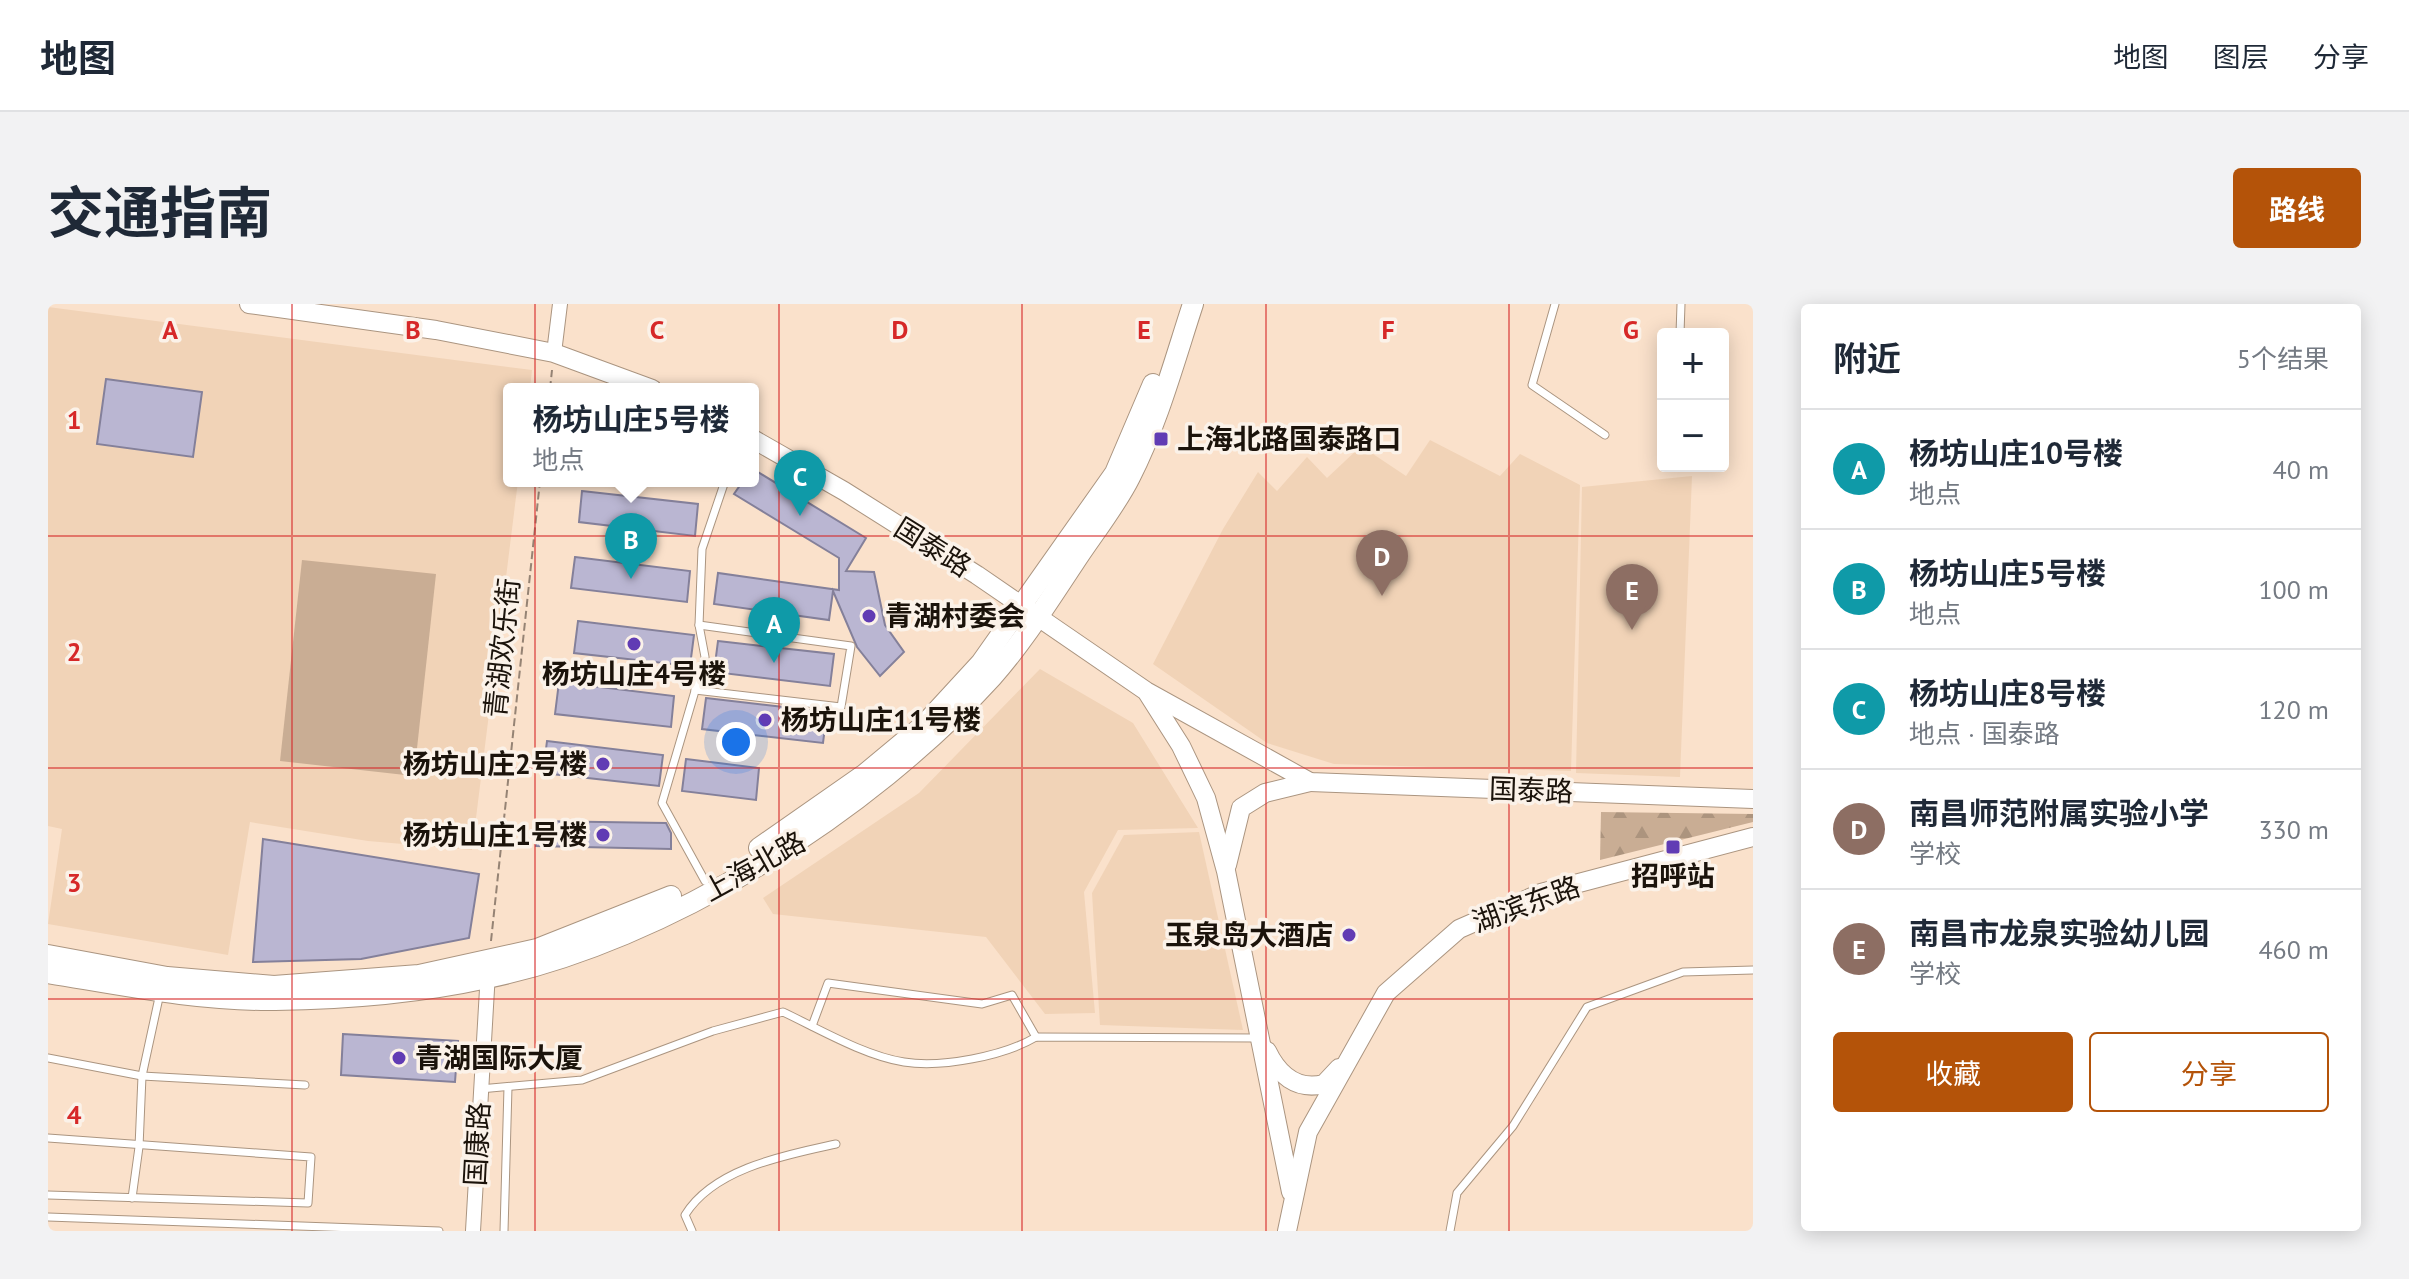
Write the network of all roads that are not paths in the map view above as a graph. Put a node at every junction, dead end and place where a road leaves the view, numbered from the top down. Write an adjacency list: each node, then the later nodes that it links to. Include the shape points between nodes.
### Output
1 (249, 304): 8 (street)
2 (560, 304): 8 (street)
3 (1179, 304): 13 (main road, 上海北路, via 1146,405 1115,473)
4 (1193, 304): 13 (main road, 上海北路, via 1154,423 1129,479)
5 (1555, 304): 10 (lane, via 1532,385)
6 (1681, 304): 7 (lane)
7 (1680, 328)
8 (554, 353): 9 (street)
9 (636, 383)
10 (1605, 435)
11 (759, 442): 13 (street, 国泰路)
12 (723, 487): 14 (lane, via 702,549)
13 (1030, 611): 16 (street, 国泰路); 21 (main road, 上海北路, via 924,725 789,830); 23 (main road, 上海北路, via 994,675 937,732 820,828 635,929)
14 (699, 625): 15 (lane, via 705,657); 15 (lane, via 851,646 841,707)
15 (695, 690): 21 (lane, via 662,803)
16 (1146, 691): 17 (street, 国泰路); 20 (street, 国泰路, via 1206,798)
17 (1310, 782): 18 (street, 国泰路); 20 (street, 国泰路, via 1265,793 1241,808)
18 (1753, 799)
19 (1753, 837): 30 (street, 湖滨东路, via 1541,893 1459,929 1386,993)
20 (1226, 871): 29 (street, 国泰路)
21 (705, 881): 23 (main road, 上海北路)
22 (48, 955): 23 (main road, 上海北路, via 167,977 274,986)
23 (488, 970): 26 (main road, 上海北路, via 385,993 273,1000); 35 (street, 国康路)
24 (1753, 970): 48 (lane, via 1683,972 1587,1007 1513,1126 1457,1193)
25 (48, 973): 26 (main road, 上海北路)
26 (161, 991): 32 (lane)
27 (812, 1026): 28 (lane, via 904,1062 1013,1051); 28 (lane, via 828,983 982,1004 1012,995); 34 (lane, via 783,1012 713,1031 582,1080)
28 (1036, 1037): 29 (lane)
29 (1260, 1038): 30 (street, via 1276,1068 1305,1085 1324,1084); 41 (street, 国泰路)
30 (1357, 1044): 41 (street, 湖滨东路, via 1308,1132)
31 (48, 1058): 32 (lane)
32 (142, 1076): 33 (lane); 38 (lane)
33 (305, 1085)
34 (508, 1087): 35 (lane); 45 (lane)
35 (480, 1089): 44 (street, 国康路)
36 (48, 1138): 38 (lane)
37 (836, 1144): 46 (lane, via 784,1156 697,1196 685,1215)
38 (139, 1147): 40 (lane); 40 (lane, via 311,1157 308,1203)
39 (48, 1195): 40 (lane)
40 (132, 1198)
41 (1293, 1201): 47 (street, 湖滨东路)
42 (48, 1217): 43 (lane)
43 (439, 1231)
44 (473, 1231)
45 (504, 1231)
46 (692, 1231)
47 (1287, 1231)
48 (1450, 1231)

